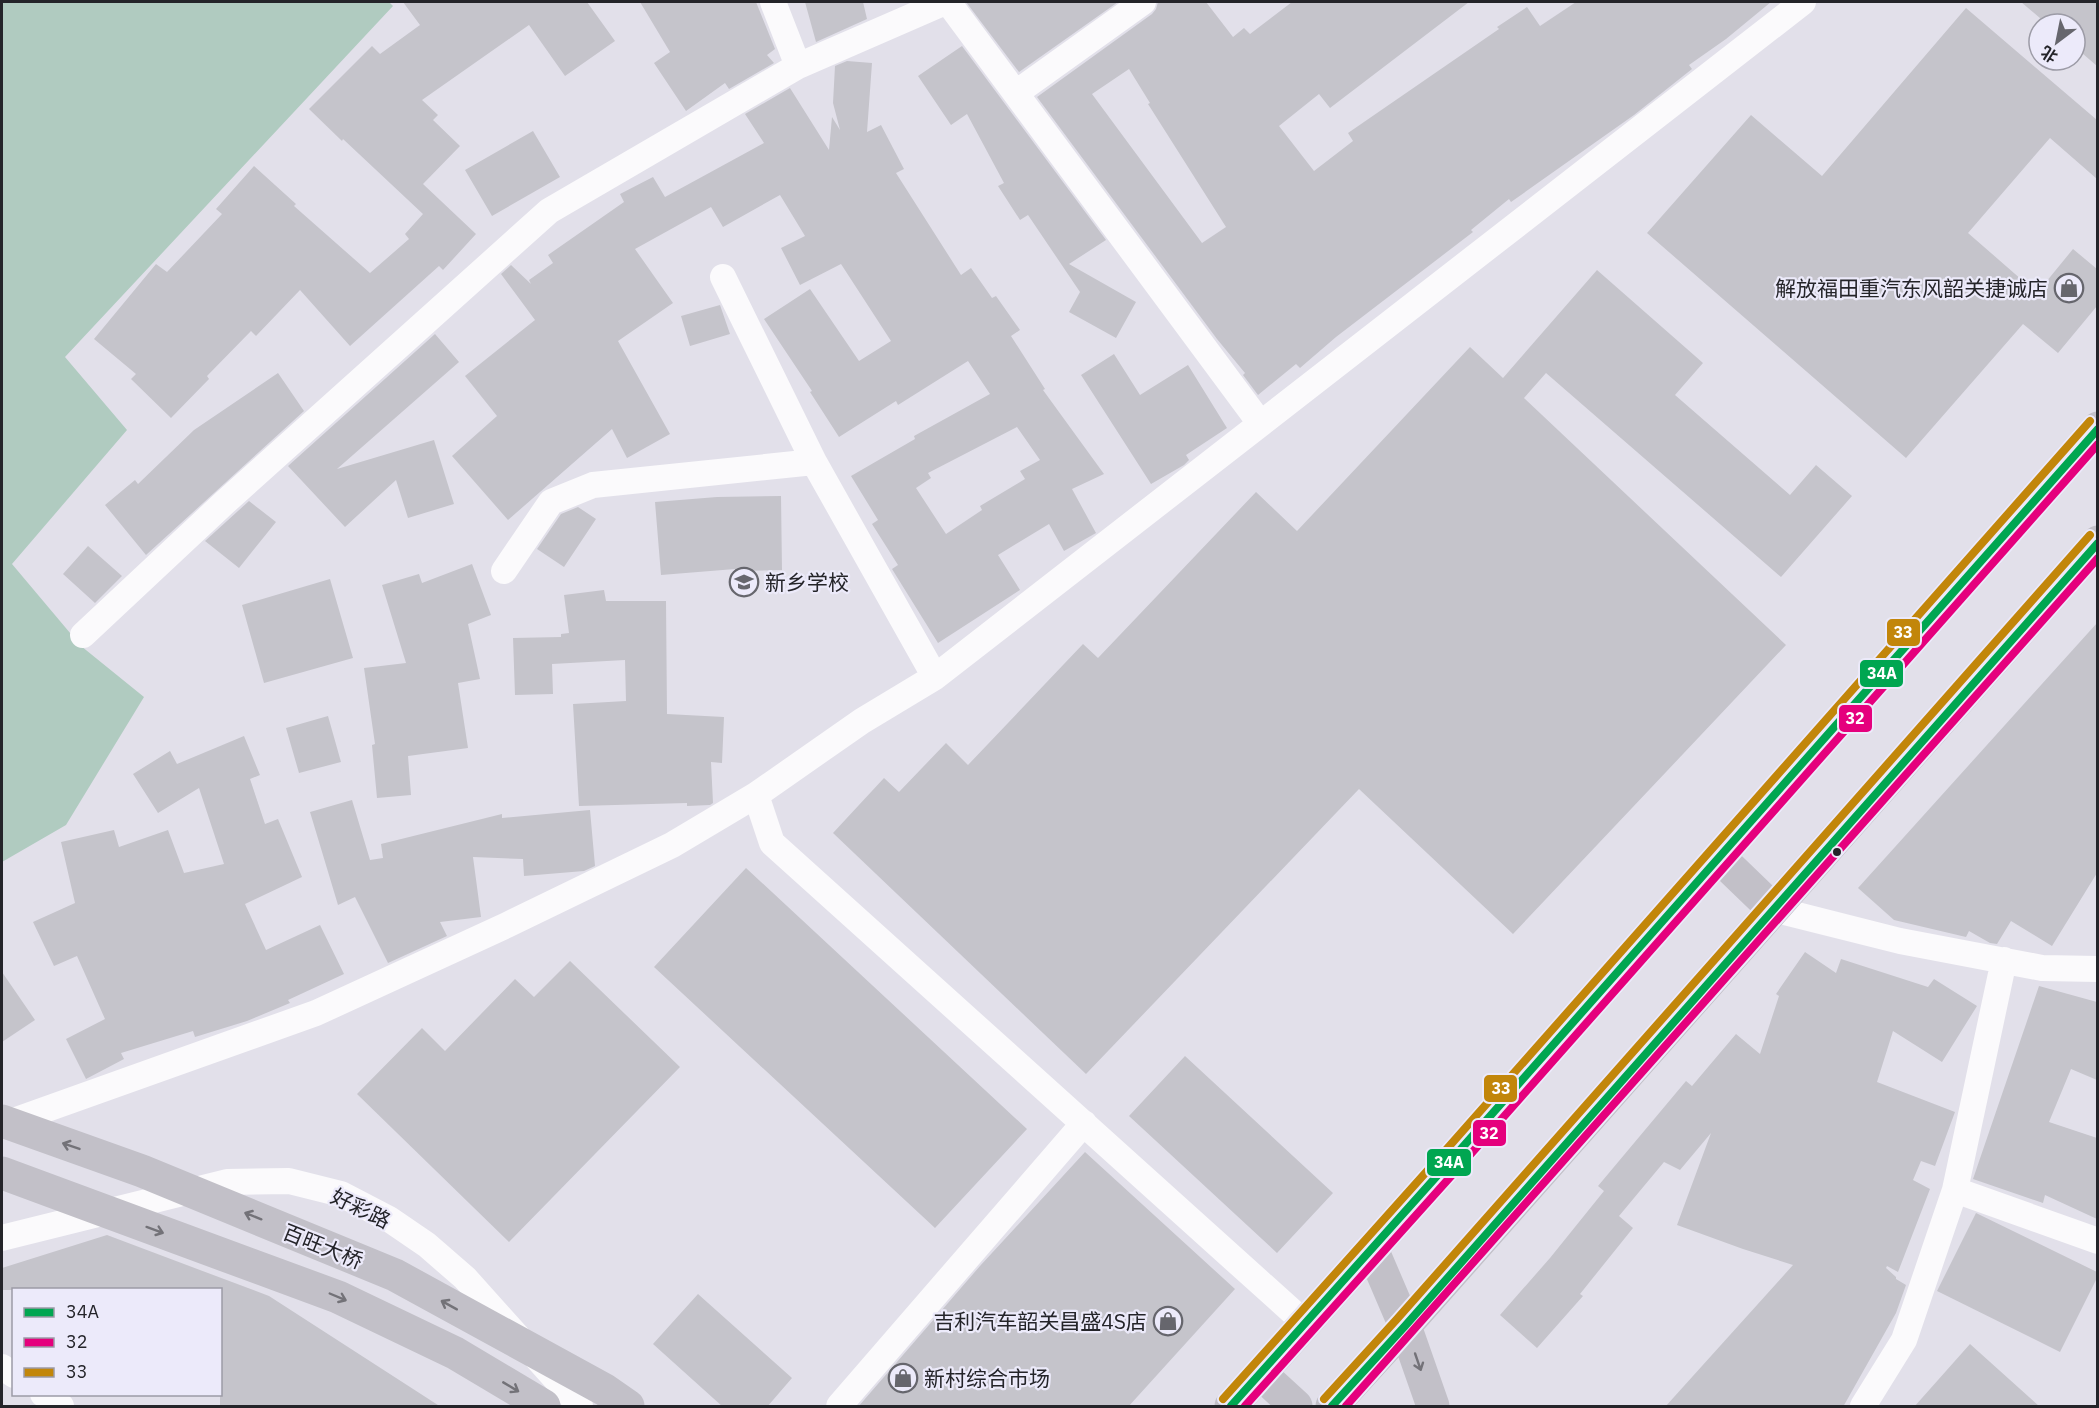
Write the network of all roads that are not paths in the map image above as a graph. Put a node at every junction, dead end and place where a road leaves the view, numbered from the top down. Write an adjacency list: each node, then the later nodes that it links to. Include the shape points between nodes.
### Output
1 (773, 2): 5 (street)
2 (946, 2): 5 (street); 6 (street)
3 (1143, 2): 6 (street)
4 (1803, 2): 8 (street)
5 (798, 66): 13 (street, via 549,211)
6 (1016, 93): 8 (street)
7 (723, 278): 10 (street)
8 (1260, 423): 14 (street)
9 (2097, 428): 16 (main road)
10 (814, 462): 12 (street, via 593,485 551,501); 14 (street)
11 (2097, 542): 17 (main road)
12 (504, 571)
13 (83, 635)
14 (934, 677): 15 (street)
15 (756, 795): 20 (street, via 672,845 316,1013); 21 (street, via 772,843)
16 (1719, 857): 17 (main road); 26 (main road)
17 (1773, 909): 18 (street, via 1900,941); 28 (main road)
18 (2004, 960): 19 (street, via 2042,968); 23 (street)
19 (2097, 969)
20 (2, 1123): 34 (main road, 百旺大桥, one-way to 20, via 605,1390 395,1275 142,1171)
21 (1084, 1123): 27 (street); 35 (street)
22 (2, 1173): 32 (main road, 百旺大桥, one-way to 32, via 338,1297 455,1353)
23 (1955, 1191): 25 (street); 40 (street, via 1904,1340)
24 (2, 1238): 33 (street, 好彩路, via 227,1182 290,1181 341,1194 427,1245 465,1278)
25 (2097, 1241)
26 (1372, 1250): 27 (main road); 28 (main road)
27 (1306, 1324): 29 (main road)
28 (1405, 1326): 38 (main road); 39 (main road, one-way to 39)
29 (1261, 1374): 36 (main road); 37 (main road)
30 (44, 1396): 31 (street)
31 (61, 1407)
32 (544, 1407)
33 (580, 1407)
34 (628, 1407)
35 (839, 1407)
36 (1231, 1407)
37 (1296, 1407)
38 (1332, 1407)
39 (1433, 1407)
40 (1863, 1407)

